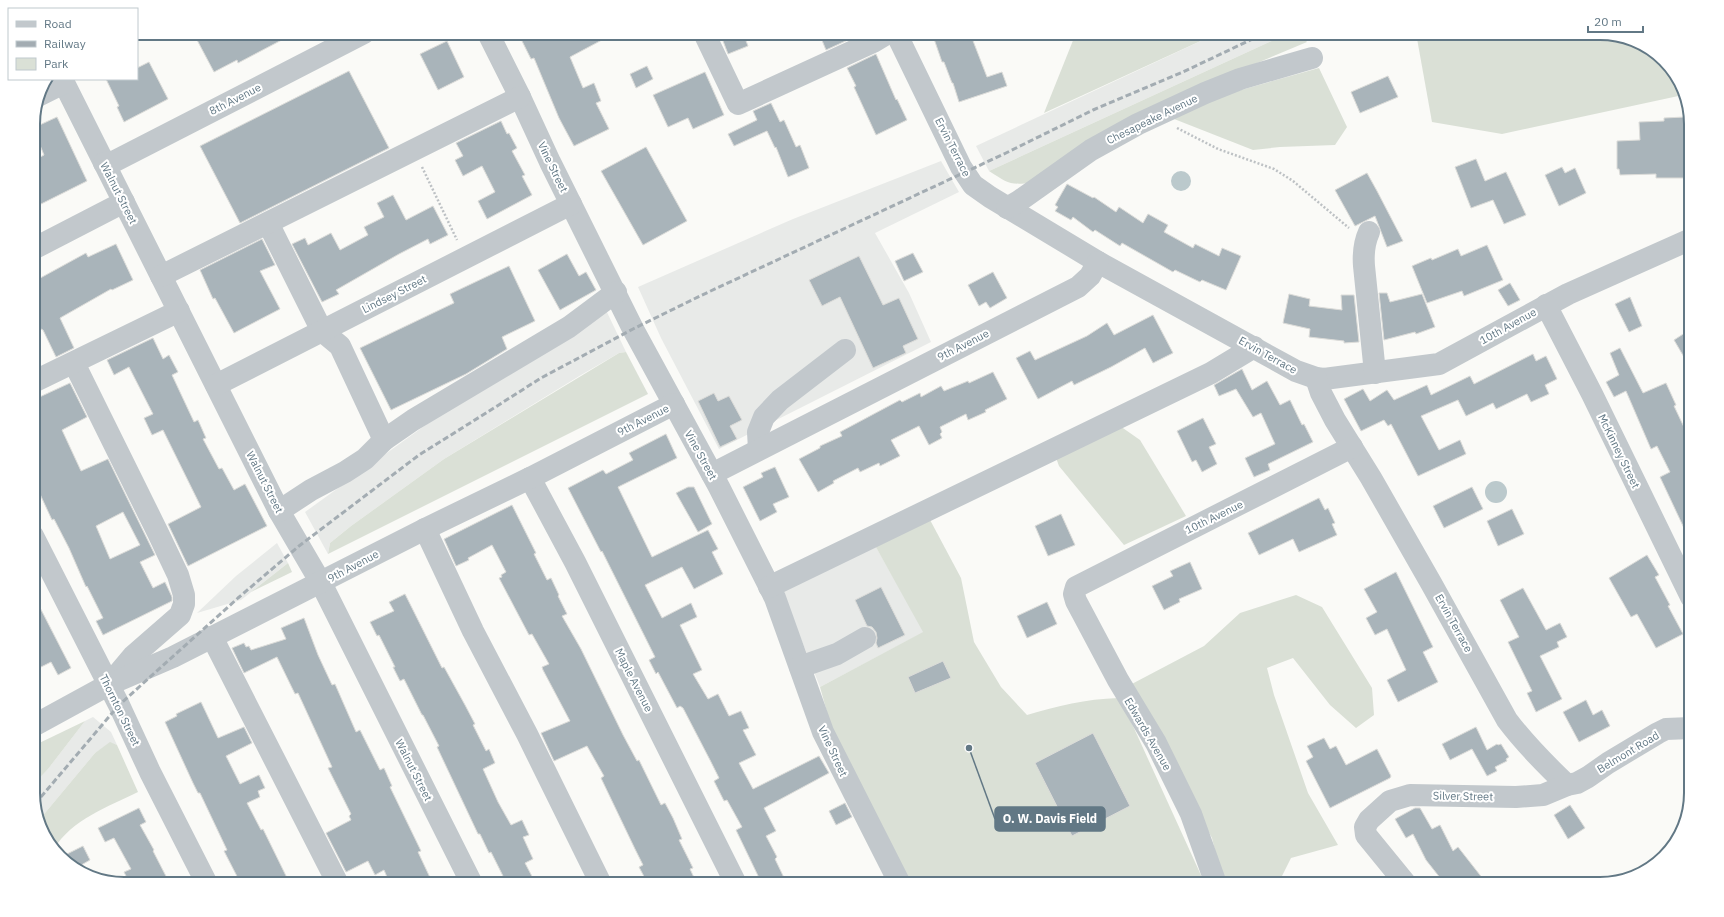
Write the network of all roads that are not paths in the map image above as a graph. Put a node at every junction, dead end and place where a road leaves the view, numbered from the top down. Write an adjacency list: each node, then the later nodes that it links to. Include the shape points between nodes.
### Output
1 (342, 40): 10 (street, 8th Avenue, via 115,160)
2 (492, 40): 9 (street, Vine Street)
3 (707, 40): 4 (street, via 738,104)
4 (876, 40)
5 (899, 40): 13 (street, Ervin Terrace, via 964,171 973,185)
6 (1312, 58): 13 (street, Chesapeake Avenue, via 1240,79 1154,116 1091,150)
7 (63, 81): 8 (street); 10 (street, Walnut Street)
8 (47, 91)
9 (520, 97): 12 (street, Vine Street); 14 (street)
10 (104, 163): 11 (street, Walnut Street)
11 (124, 202): 17 (street); 19 (street, Walnut Street)
12 (571, 204): 20 (street, Vine Street); 23 (street, Lindsey Street)
13 (1007, 208): 18 (street, Ervin Terrace)
14 (268, 223): 19 (street); 23 (street)
15 (1367, 236): 27 (street, via 1363,251)
16 (1684, 242): 21 (street, 10th Avenue)
17 (40, 245)
18 (1098, 262): 24 (street, Ervin Terrace); 34 (street, 9th Avenue, via 1090,276 1078,288)
19 (161, 276): 22 (street, Walnut Street)
20 (616, 292): 31 (street, Vine Street); 32 (street, via 569,327)
21 (1546, 305): 27 (street, 10th Avenue, via 1439,364); 41 (street, McKinney Street)
22 (179, 311): 26 (street); 30 (street, Walnut Street)
23 (322, 331): 30 (street, Lindsey Street); 32 (street, via 340,346)
24 (1254, 347): 28 (street, Ervin Terrace, via 1296,371); 42 (street, via 1211,373)
25 (844, 350): 34 (street, via 780,400 764,417 758,432)
26 (74, 363): 29 (street); 47 (street, via 178,575 184,596 180,615 133,656)
27 (1375, 373): 28 (street, 10th Avenue)
28 (1316, 378): 33 (street, Ervin Terrace, via 1335,420)
29 (40, 379)
30 (216, 385): 37 (street, Walnut Street)
31 (674, 404): 35 (street, Vine Street); 36 (street, 9th Avenue)
32 (384, 440): 37 (street, via 358,463)
33 (1352, 447): 43 (street, 10th Avenue); 50 (street, Ervin Terrace, via 1508,720 1518,735)
34 (759, 449): 35 (street, 9th Avenue)
35 (712, 474): 42 (street, Vine Street)
36 (530, 478): 38 (street, 9th Avenue); 55 (street, Maple Avenue, via 575,562)
37 (279, 510): 40 (street, Walnut Street)
38 (425, 528): 40 (street, 9th Avenue); 54 (street, via 473,631)
39 (40, 550): 47 (street, Thornton Street)
40 (321, 583): 44 (street, 9th Avenue); 53 (street, Walnut Street)
41 (1684, 583)
42 (769, 587): 46 (street, Vine Street)
43 (1076, 587): 57 (street, Edwards Avenue, via 1076,602 1156,743 1191,814)
44 (212, 637): 47 (street, 9th Avenue, via 173,657); 52 (street)
45 (865, 638): 46 (street, via 837,654)
46 (800, 667): 56 (street, Vine Street, via 823,732)
47 (108, 684): 48 (street, 9th Avenue); 51 (street, Thornton Street)
48 (40, 722)
49 (1684, 729): 50 (street, Belmont Road, via 1658,733 1588,777)
50 (1567, 785): 58 (street, Silver Street, via 1543,795 1410,795 1390,801 1366,823 1366,835)
51 (203, 877)
52 (334, 877)
53 (468, 877)
54 (598, 877)
55 (732, 877)
56 (896, 877)
57 (1214, 877)
58 (1400, 877)

